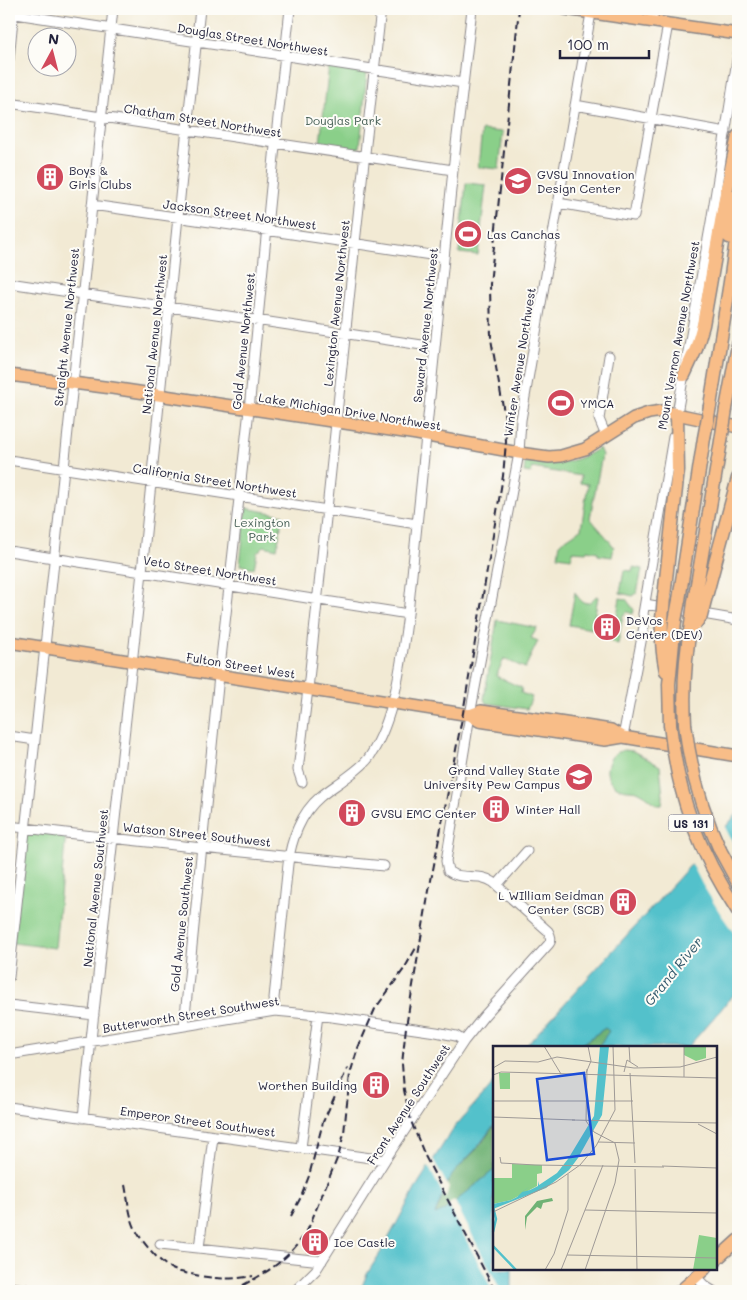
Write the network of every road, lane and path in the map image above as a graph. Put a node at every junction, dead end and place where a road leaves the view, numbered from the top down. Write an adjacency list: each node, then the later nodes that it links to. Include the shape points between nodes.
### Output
1 (113, 9): 12 (street, Straight Avenue Northwest)
2 (200, 9): 14 (street, National Avenue Northwest)
3 (290, 9): 16 (street, Gold Avenue Northwest)
4 (381, 9): 18 (street, Lexington Avenue Northwest)
5 (472, 9): 19 (street, Seward Avenue Northwest)
6 (565, 9): 9 (main road)
7 (654, 9): 10 (street)
8 (12, 12): 12 (street, Douglas Street Northwest); 17 (street)
9 (591, 13): 10 (main road); 21 (street, Winter Avenue Northwest)
10 (651, 21): 11 (main road)
11 (668, 24): 13 (main road); 23 (street)
12 (110, 29): 14 (street, Douglas Street Northwest); 22 (street, Straight Avenue Northwest)
13 (738, 34)
14 (197, 42): 16 (street, Douglas Street Northwest); 24 (street, National Avenue Northwest)
15 (738, 54): 25 (street, Mount Vernon Avenue Northwest)
16 (285, 56): 18 (street, Douglas Street Northwest); 27 (street, Gold Avenue Northwest)
17 (9, 59)
18 (373, 70): 19 (street, Douglas Street Northwest); 28 (street, Lexington Avenue Northwest)
19 (463, 83): 30 (street, Seward Avenue Northwest)
20 (9, 102): 22 (street, Chatham Street Northwest)
21 (575, 106): 23 (street); 31 (street, Winter Avenue Northwest)
22 (101, 116): 24 (street, Chatham Street Northwest); 32 (street, Straight Avenue Northwest)
23 (650, 118): 25 (street); 31 (street, via 634,216)
24 (187, 130): 27 (street, Chatham Street Northwest); 33 (street, National Avenue Northwest)
25 (726, 132): 47 (street, Mount Vernon Avenue Northwest)
26 (738, 136): 47 (highway, via 703,325)
27 (275, 143): 28 (street, Chatham Street Northwest); 35 (street, Gold Avenue Northwest)
28 (364, 156): 30 (street, Chatham Street Northwest); 36 (street, Lexington Avenue Northwest)
29 (738, 157): 38 (highway, via 728,248)
30 (453, 170): 37 (street, Seward Avenue Northwest)
31 (558, 203): 57 (street, Winter Avenue Northwest, via 521,420)
32 (92, 205): 33 (street, Jackson Street Northwest); 40 (street, Straight Avenue Northwest)
33 (178, 217): 35 (street, Jackson Street Northwest); 41 (street, National Avenue Northwest)
34 (738, 226): 38 (highway, US 131)
35 (266, 230): 36 (street, Jackson Street Northwest); 42 (street, Gold Avenue Northwest)
36 (355, 243): 37 (street, Jackson Street Northwest); 43 (street, Lexington Avenue Northwest)
37 (444, 257): 45 (street, Seward Avenue Northwest)
38 (730, 282): 80 (highway, US 131, bridge, via 675,621)
39 (9, 283): 40 (street)
40 (82, 294): 41 (street); 49 (street, Straight Avenue Northwest)
41 (169, 307): 42 (street); 50 (street, National Avenue Northwest)
42 (257, 321): 43 (street); 51 (street, Gold Avenue Northwest)
43 (346, 334): 45 (street); 53 (street, Lexington Avenue Northwest)
44 (738, 345): 70 (highway, bridge)
45 (435, 347): 55 (street, Seward Avenue Northwest)
46 (609, 356): 56 (street, via 599,419)
47 (684, 374): 52 (street, Mount Vernon Avenue Northwest)
48 (9, 375): 49 (main road, Lake Michigan Drive Northwest)
49 (73, 383): 50 (main road, Lake Michigan Drive Northwest); 59 (street, Straight Avenue Northwest)
50 (160, 396): 51 (main road, Lake Michigan Drive Northwest); 61 (street, National Avenue Northwest)
51 (249, 410): 53 (main road, Lake Michigan Drive Northwest); 62 (street, Gold Avenue Northwest)
52 (677, 414): 54 (main road, Lake Michigan Drive Northwest); 56 (main road, Lake Michigan Drive Northwest, via 649,413 634,418); 71 (street, Mount Vernon Avenue Northwest); 72 (highway, via 678,470)
53 (336, 423): 55 (main road, Lake Michigan Drive Northwest); 63 (street, Lexington Avenue Northwest)
54 (738, 427)
55 (426, 436): 57 (main road, Lake Michigan Drive Northwest); 64 (street, Seward Avenue Northwest)
56 (606, 436): 57 (main road, Lake Michigan Drive Northwest, via 586,449 561,456)
57 (519, 453): 83 (street, Winter Avenue Northwest)
58 (9, 460): 59 (street, California Street Northwest)
59 (64, 468): 61 (street, California Street Northwest); 66 (street, Straight Avenue Northwest)
60 (738, 478): 70 (highway)
61 (152, 482): 62 (street, California Street Northwest); 67 (street, National Avenue Northwest)
62 (239, 496): 63 (street, California Street Northwest); 68 (street, Gold Avenue Northwest)
63 (326, 510): 64 (street, California Street Northwest); 69 (street, Lexington Avenue Northwest)
64 (417, 524): 73 (street, Seward Avenue Northwest)
65 (9, 551): 66 (street, Veto Street Northwest)
66 (55, 558): 67 (street, Veto Street Northwest); 77 (street, Straight Avenue Northwest)
67 (142, 572): 68 (street, Veto Street Northwest); 78 (street, National Avenue Northwest)
68 (230, 586): 69 (street, Veto Street Northwest); 79 (street, Gold Avenue Northwest)
69 (317, 600): 73 (street, Veto Street Northwest); 81 (street, Lexington Avenue Northwest)
70 (699, 603): 93 (highway, US 131, bridge, via 701,616 691,626 684,683 685,724 696,785)
71 (645, 604): 72 (street); 75 (street, Mount Vernon Avenue Northwest)
72 (663, 608): 74 (street); 75 (street); 80 (highway, via 661,640)
73 (408, 614): 82 (street, Seward Avenue Northwest, via 402,662)
74 (738, 620)
75 (644, 621): 85 (street, Mount Vernon Avenue Northwest)
76 (9, 642): 77 (main road, Fulton Street West)
77 (45, 647): 78 (main road, Fulton Street West); 86 (street, Straight Avenue Northwest)
78 (132, 661): 79 (main road, Fulton Street West); 91 (street, National Avenue Southwest)
79 (219, 676): 81 (main road, Fulton Street West); 92 (street, Gold Avenue Southwest)
80 (668, 684): 100 (highway, US 131, bridge, via 672,748 691,822 702,849)
81 (308, 689): 82 (main road, Fulton Street West); 88 (street, Lexington Avenue Northwest, via 298,770)
82 (392, 703): 83 (main road, Fulton Street West); 95 (street, Seward Avenue Northwest, via 369,758 320,797 306,813)
83 (470, 715): 85 (main road, Fulton Street West, via 479,721 605,740); 99 (street, Winter Avenue Northwest, via 447,868 460,876 490,879)
84 (9, 736): 86 (street)
85 (623, 737): 87 (main road, Fulton Street West)
86 (36, 740): 90 (street, Straight Avenue Northwest)
87 (738, 756)
88 (302, 782)
89 (9, 826): 90 (street, Watson Street Southwest)
90 (25, 828): 91 (street, Watson Street Southwest); 101 (street, Straight Avenue Northwest)
91 (114, 838): 92 (street, Watson Street Southwest); 106 (street, National Avenue Southwest)
92 (202, 848): 95 (street, Watson Street Southwest); 107 (street, Gold Avenue Southwest)
93 (720, 850): 97 (highway); 98 (highway, US 131)
94 (527, 851): 99 (street)
95 (289, 856): 96 (street, Watson Street Southwest); 104 (street, Seward Avenue Northwest)
96 (384, 866)
97 (738, 870)
98 (738, 883)
99 (497, 885): 108 (street, Front Avenue Southwest, via 551,937 548,945)
100 (738, 911)
101 (12, 916): 102 (street, Straight Avenue Northwest)
102 (9, 977)
103 (9, 1005): 106 (street)
104 (275, 1011): 105 (street, Butterworth Street Southwest); 107 (street, Butterworth Street Southwest)
105 (318, 1014): 108 (street, Butterworth Street Southwest, via 436,1032); 114 (street)
106 (94, 1015): 109 (street, National Avenue Southwest)
107 (184, 1026): 109 (street, Butterworth Street Southwest)
108 (464, 1041): 115 (street, Front Avenue Southwest)
109 (91, 1042): 110 (street, Butterworth Street Southwest); 112 (street, National Avenue Southwest)
110 (9, 1055)
111 (9, 1107): 112 (street, Emperor Street Southwest)
112 (83, 1118): 113 (street, Emperor Street Southwest)
113 (213, 1137): 114 (street, Emperor Street Southwest); 118 (street)
114 (301, 1148): 115 (street, Emperor Street Southwest)
115 (385, 1160): 120 (street, Front Avenue Southwest)
116 (738, 1240): 119 (main road)
117 (160, 1244): 118 (street)
118 (199, 1248): 120 (street)
119 (717, 1259)
120 (322, 1261): 125 (street, Front Avenue Southwest)
121 (705, 1270): 122 (main road)
122 (696, 1277): 126 (main road); 127 (street)
123 (9, 1287): 124 (street)
124 (39, 1291)
125 (295, 1291)
126 (680, 1291)
127 (713, 1291)

